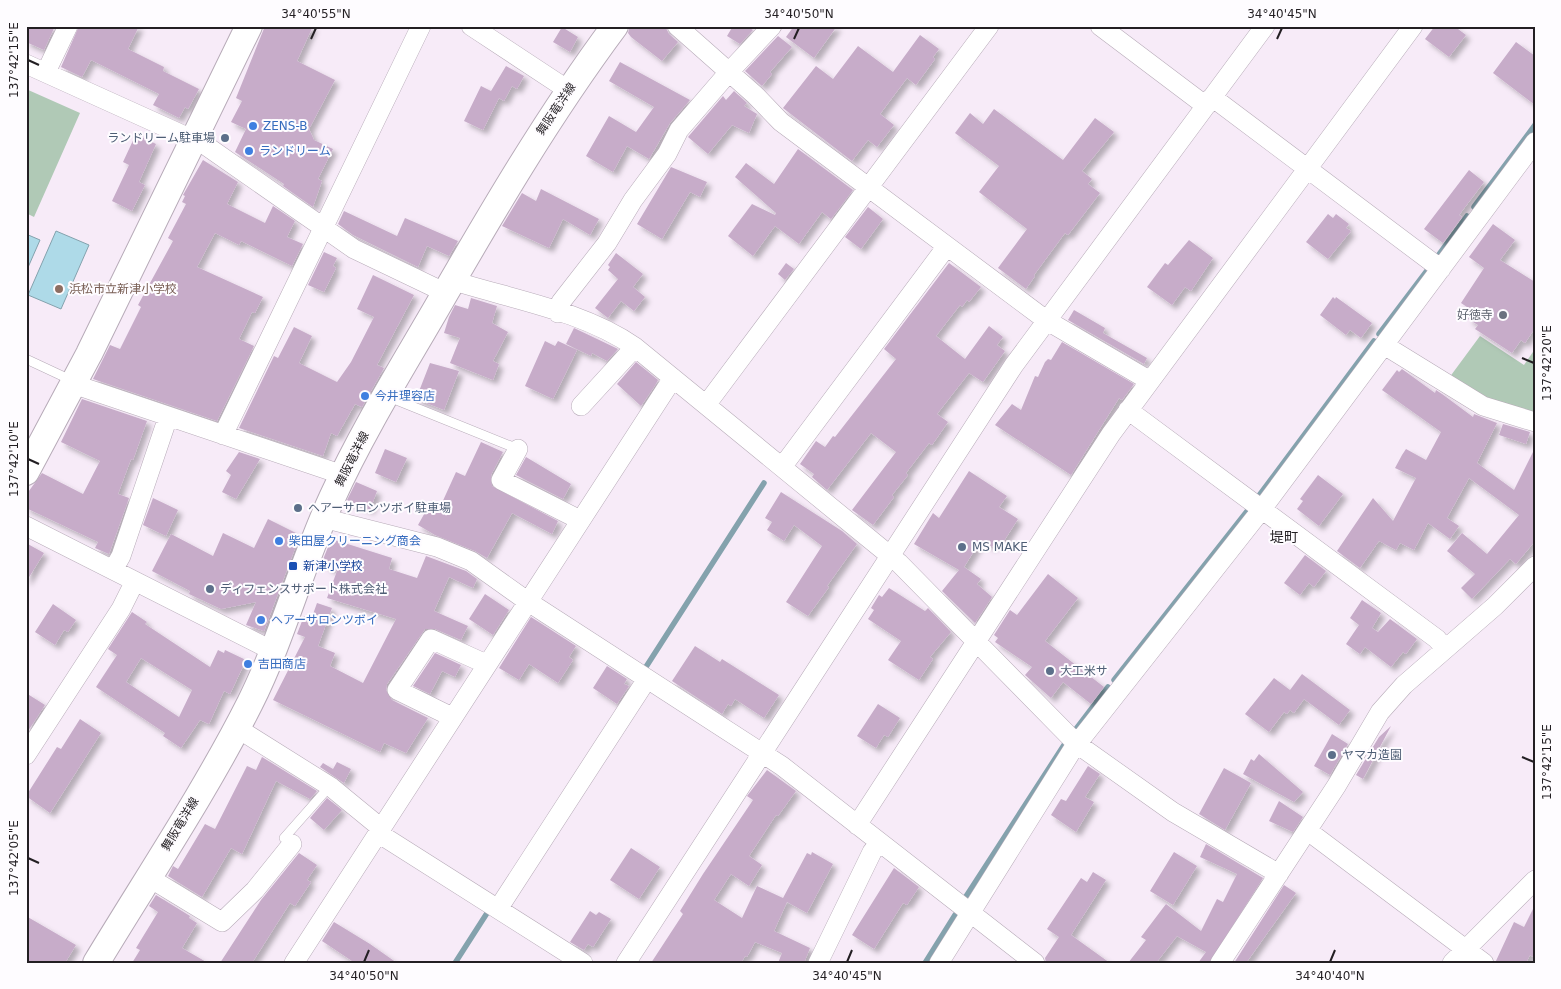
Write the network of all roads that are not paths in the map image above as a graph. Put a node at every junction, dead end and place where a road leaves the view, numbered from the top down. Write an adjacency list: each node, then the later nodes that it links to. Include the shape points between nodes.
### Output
1 (68, 26): 13 (street)
2 (249, 26): 17 (main road)
3 (421, 26): 21 (street)
4 (471, 26): 15 (street)
5 (615, 26): 15 (main road, 舞阪竜洋線)
6 (677, 26): 14 (street)
7 (772, 26): 14 (street)
8 (989, 26): 20 (street)
9 (1100, 26): 16 (street)
10 (1264, 26): 16 (street)
11 (1413, 26): 19 (street)
12 (26, 64): 13 (street)
13 (46, 72): 17 (street)
14 (729, 72): 20 (street, via 774,116); 25 (street, via 680,130 607,243 561,302)
15 (568, 90): 24 (main road, 舞阪竜洋線, via 514,174)
16 (1209, 102): 19 (street); 26 (street)
17 (194, 140): 21 (street); 32 (main road)
18 (1535, 142): 23 (street)
19 (1307, 169): 23 (street); 31 (street)
20 (869, 188): 22 (street); 34 (street)
21 (323, 227): 24 (street, via 370,258); 39 (street)
22 (947, 246): 26 (street); 41 (street)
23 (1441, 268): 27 (street)
24 (450, 286): 25 (street, via 464,284); 33 (main road, 舞阪竜洋線)
25 (558, 313): 28 (street, via 595,326)
26 (1046, 320): 31 (street); 48 (street)
27 (1384, 345): 38 (street, via 1483,406); 44 (street)
28 (635, 347): 30 (street); 35 (street)
29 (26, 359): 32 (lane)
30 (673, 378): 34 (street); 46 (street)
31 (1150, 381): 36 (street)
32 (74, 383): 37 (street); 42 (main road)
33 (386, 396): 40 (lane); 43 (main road, 舞阪竜洋線)
34 (706, 405): 41 (street)
35 (581, 406)
36 (1128, 410): 44 (street); 53 (street)
37 (168, 417): 39 (street); 50 (street)
38 (1535, 422)
39 (223, 435): 43 (street)
40 (518, 449): 46 (street, via 502,480)
41 (782, 467): 48 (street)
42 (26, 472)
43 (343, 475): 45 (main road, 舞阪竜洋線)
44 (1262, 509): 54 (street, via 1437,639); 60 (street)
45 (323, 518): 52 (street, via 454,553 487,571); 55 (main road, 舞阪竜洋線)
46 (580, 520): 52 (street)
47 (26, 526): 50 (street)
48 (890, 556): 53 (street); 61 (street)
49 (1535, 566): 54 (street)
50 (113, 570): 51 (street)
51 (135, 581): 55 (street); 62 (street, via 121,609)
52 (528, 601): 56 (street); 57 (street)
53 (976, 642): 60 (street); 64 (street)
54 (1445, 649): 66 (street, via 1380,712)
55 (273, 651): 59 (main road, 舞阪竜洋線)
56 (486, 664): 58 (street); 58 (street, via 430,639 397,690)
57 (647, 679): 61 (street); 72 (street)
58 (452, 717): 65 (street)
59 (236, 728): 63 (street); 70 (main road, 舞阪竜洋線)
60 (1077, 744): 69 (street, via 1173,812); 73 (street)
61 (762, 753): 64 (street); 78 (street)
62 (26, 755)
63 (330, 786): 65 (street); 68 (lane, via 284,838)
64 (857, 825): 67 (street)
65 (379, 830): 72 (street); 76 (street)
66 (1308, 831): 69 (street); 74 (street)
67 (879, 843): 73 (street); 79 (street)
68 (292, 844): 70 (street, via 259,886 222,922)
69 (1279, 874): 82 (street)
70 (148, 877): 75 (main road, 舞阪竜洋線)
71 (1535, 880): 74 (street)
72 (498, 909): 77 (street)
73 (969, 914): 80 (street); 81 (street)
74 (1458, 956): 83 (street)
75 (96, 963)
76 (294, 963)
77 (583, 963)
78 (626, 963)
79 (818, 963)
80 (939, 963)
81 (1034, 963)
82 (1220, 963)
83 (1484, 963)

